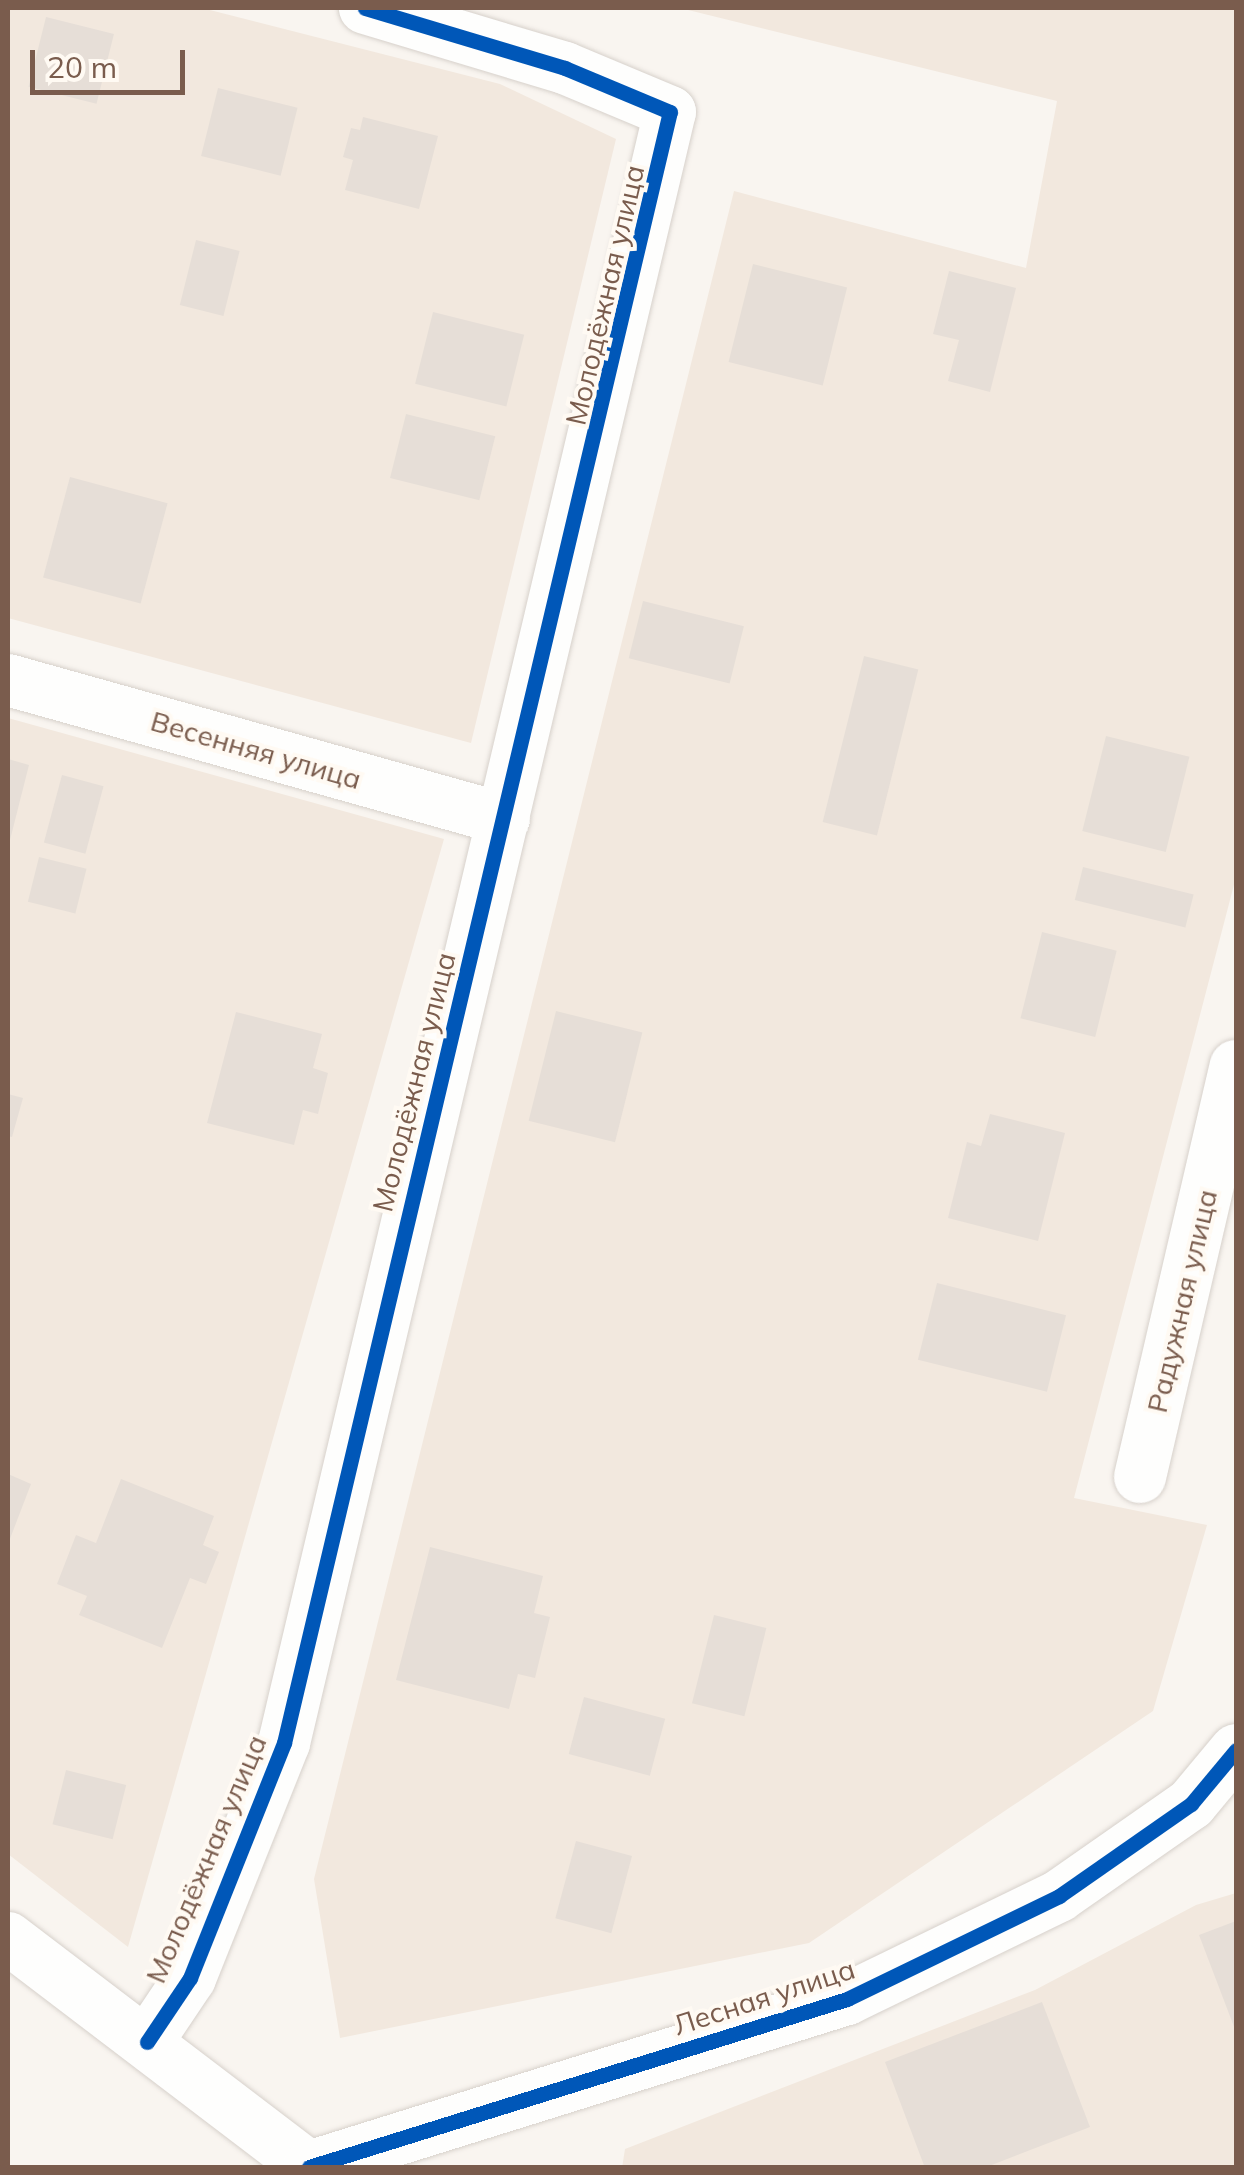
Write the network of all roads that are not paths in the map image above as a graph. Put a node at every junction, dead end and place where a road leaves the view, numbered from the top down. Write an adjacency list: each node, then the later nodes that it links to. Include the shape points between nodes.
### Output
1 (365, 8): 3 (street, Молодёжная улица, via 565,68 670,112)
2 (8, 680): 3 (street, Весенняя улица)
3 (504, 819): 9 (street, Молодёжная улица, via 284,1742 190,1978)
4 (1236, 1066): 5 (street, Радужная улица)
5 (1224, 1180): 6 (street, Радужная улица)
6 (1140, 1477)
7 (1236, 1750): 10 (street, Лесная улица, via 1191,1804 1058,1896 848,1999)
8 (8, 1938): 9 (street)
9 (147, 2042): 10 (street)
10 (310, 2167)

